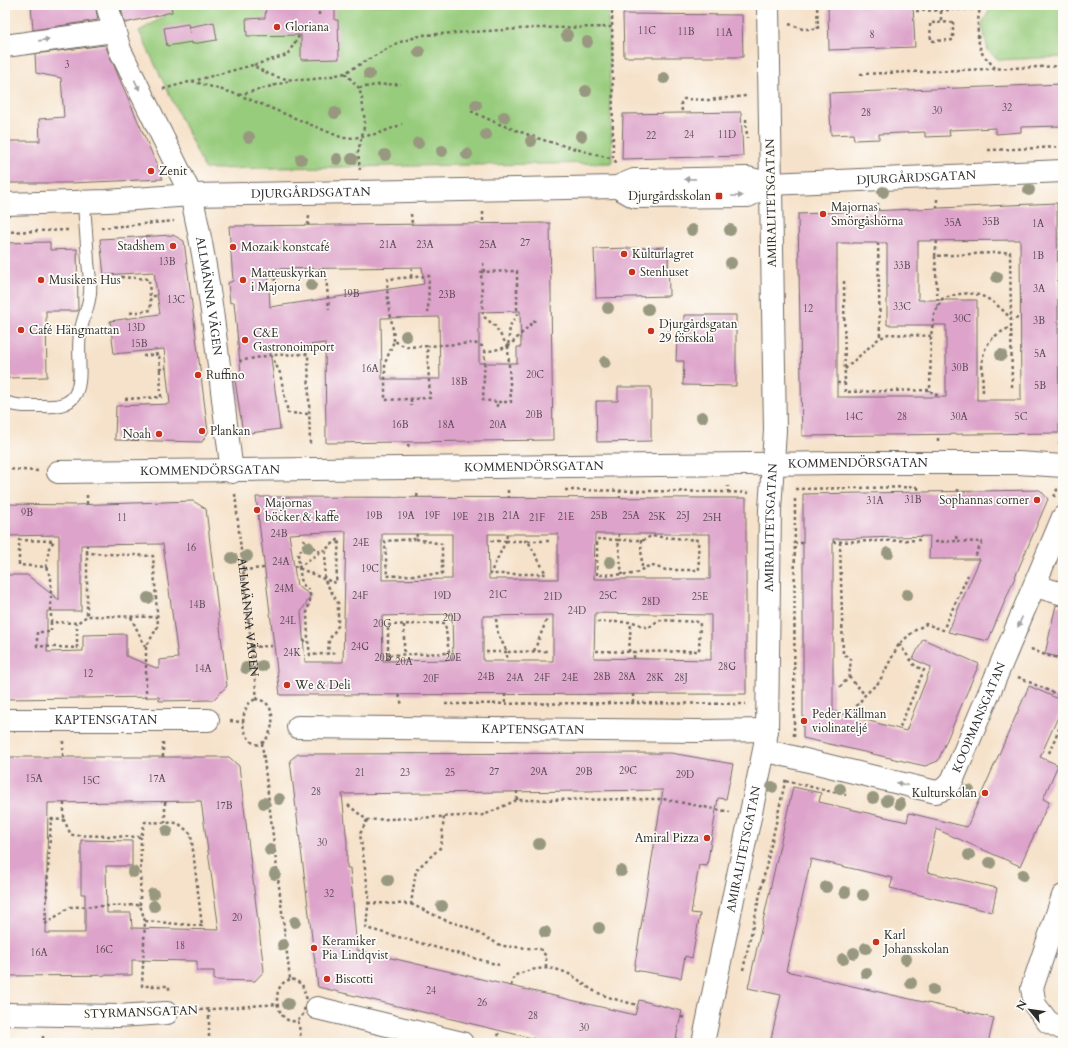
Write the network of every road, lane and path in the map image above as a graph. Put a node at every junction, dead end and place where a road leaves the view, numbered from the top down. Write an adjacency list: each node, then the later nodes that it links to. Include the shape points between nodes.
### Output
1 (107, 5): 15 (street, ALLMÄNNA VÄGEN)
2 (320, 5): 11 (path)
3 (612, 5): 14 (path)
4 (768, 5): 38 (street, AMIRALITETSGATAN)
5 (817, 5): 13 (path, via 818,29 802,29)
6 (941, 5): 9 (path)
7 (981, 5): 8 (path)
8 (980, 9): 9 (path); 20 (path, via 979,37 982,52)
9 (941, 10): 10 (path); 12 (path)
10 (916, 11)
11 (319, 16)
12 (941, 22): 12 (path, via 930,23 930,40 953,40 953,22)
13 (784, 24)
14 (613, 27): 21 (path, via 423,34 397,43); 34 (path)
15 (113, 31): 17 (street, one-way to 15); 39 (street, ALLMÄNNA VÄGEN, one-way to 39)
16 (299, 36): 18 (path, via 287,55)
17 (5, 46)
18 (253, 65): 23 (path, via 275,78); 24 (path)
19 (1063, 66): 20 (path)
20 (995, 68): 22 (path)
21 (345, 73): 23 (path); 26 (path)
22 (860, 74)
23 (293, 80): 28 (path)
24 (192, 81): 27 (path); 28 (path)
25 (401, 84): 26 (path)
26 (359, 88): 33 (path, via 365,123)
27 (160, 90)
28 (239, 95): 33 (path, via 343,138)
29 (746, 96): 31 (path, via 709,100 684,99 681,103)
30 (471, 111): 34 (path, via 543,140)
31 (682, 111)
32 (402, 124): 33 (path, via 383,133)
33 (362, 138): 36 (path, via 358,152)
34 (613, 159): 37 (path)
35 (1063, 171): 38 (street, DJURGÅRDSGATAN)
36 (361, 173)
37 (618, 177): 38 (street, DJURGÅRDSGATAN, via 635,197 748,196); 39 (street, DJURGÅRDSGATAN)
38 (770, 184): 105 (street, AMIRALITETSGATAN, via 775,430)
39 (191, 195): 42 (street, DJURGÅRDSGATAN); 109 (street, ALLMÄNNA VÄGEN, via 207,284)
40 (1060, 196): 74 (path)
41 (937, 199): 45 (path)
42 (84, 202): 44 (street, DJURGÅRDSGATAN); 97 (lane, via 90,291 80,334 78,391 71,401 62,405 48,407)
43 (878, 203): 46 (path)
44 (5, 204)
45 (937, 208)
46 (878, 211)
47 (483, 212): 50 (path)
48 (411, 214): 51 (path)
49 (308, 216): 52 (path)
50 (483, 223)
51 (412, 224)
52 (308, 225)
53 (936, 241): 55 (path)
54 (878, 243): 78 (path)
55 (935, 256): 67 (path); 72 (path, via 1010,252)
56 (483, 263): 59 (path)
57 (412, 266): 62 (path)
58 (309, 268): 60 (path)
59 (484, 272): 81 (path, via 481,272 483,316 495,326); 81 (path, via 517,271 517,314 510,326)
60 (310, 276): 64 (path, via 275,277); 68 (path, via 326,276)
61 (121, 277): 65 (path, via 149,279)
62 (411, 277): 70 (path, via 429,276); 79 (path, via 388,279 386,288)
63 (844, 281): 88 (path)
64 (274, 293)
65 (150, 296): 66 (path); 69 (path, via 151,310)
66 (158, 296)
67 (938, 308): 72 (path, via 942,299 956,293 974,294 990,298); 77 (path, via 934,315)
68 (329, 309)
69 (130, 313)
70 (428, 313)
71 (1020, 318): 72 (path)
72 (1011, 319): 76 (path)
73 (1058, 319): 74 (path)
74 (1062, 319): 106 (path, via 1062,435)
75 (535, 320): 81 (path)
76 (1011, 327): 91 (path); 93 (path, via 998,333 988,342 982,358)
77 (931, 336): 78 (path, via 888,334); 92 (path)
78 (880, 338): 88 (path)
79 (394, 341): 80 (path, via 406,347); 96 (path, via 385,363 386,400)
80 (427, 346): 82 (path, via 474,343 482,346); 96 (path, via 430,398)
81 (508, 347): 82 (path); 98 (path, via 511,402)
82 (485, 352): 98 (path, via 483,400)
83 (271, 355): 85 (path); 101 (path, via 280,373 288,413); 101 (path, via 308,354)
84 (143, 356): 87 (path, via 159,354)
85 (235, 362)
86 (166, 368): 87 (path)
87 (160, 369): 95 (path, via 161,397)
88 (845, 370): 90 (path)
89 (837, 383): 90 (path)
90 (845, 383): 92 (path, via 845,392)
91 (1012, 387)
92 (930, 390): 94 (path)
93 (983, 392)
94 (940, 397)
95 (125, 399)
96 (411, 399): 99 (path)
97 (5, 402)
98 (497, 402): 100 (path)
99 (411, 406)
100 (497, 407)
101 (309, 414): 102 (path, via 309,446)
102 (316, 446)
103 (401, 448): 104 (path)
104 (411, 448)
105 (772, 464): 106 (street, KOMMENDÖRSGATAN, via 1018,463); 109 (street, KOMMENDÖRSGATAN); 127 (street, AMIRALITETSGATAN)
106 (1058, 466): 129 (path)
107 (5, 469): 108 (path)
108 (58, 472): 109 (street, KOMMENDÖRSGATAN)
109 (232, 472): 157 (path, ALLMÄNNA VÄGEN)
110 (951, 486): 111 (path)
111 (958, 486): 112 (path); 121 (path)
112 (966, 486)
113 (918, 487): 114 (path); 115 (path); 120 (path)
114 (924, 487)
115 (795, 489)
116 (508, 490): 124 (path)
117 (620, 490): 125 (path)
118 (417, 491): 123 (path)
119 (728, 492): 127 (path, via 750,493 749,508)
120 (918, 492)
121 (958, 492)
122 (87, 494): 126 (path)
123 (417, 497)
124 (508, 498)
125 (620, 498)
126 (87, 504)
127 (770, 510): 128 (path); 217 (street, AMIRALITETSGATAN)
128 (794, 510)
129 (1057, 510): 162 (street, KOOPMANSGATAN)
130 (417, 534): 135 (path)
131 (507, 534): 139 (path)
132 (619, 534): 136 (path)
133 (920, 536): 146 (path, via 920,540)
134 (956, 536): 142 (path)
135 (416, 539): 135 (path, via 385,541 387,576 442,574 442,544)
136 (618, 540): 137 (path); 159 (path); 159 (path, via 597,539 597,575)
137 (641, 540): 158 (path); 158 (path, via 651,536 698,540 699,570 666,570 653,566)
138 (491, 541): 139 (path)
139 (506, 541): 140 (path); 140 (path, via 490,574 546,574)
140 (528, 541): 141 (path)
141 (549, 541)
142 (956, 541): 144 (path); 152 (path, via 982,542)
143 (833, 542): 146 (path)
144 (935, 542)
145 (803, 543): 147 (path)
146 (840, 543): 197 (path, via 843,654 851,659)
147 (794, 544)
148 (87, 545): 151 (path)
149 (326, 549): 150 (path); 161 (path); 161 (path, via 338,539 336,583)
150 (320, 552): 154 (path); 154 (path, via 304,540 303,548 298,553)
151 (87, 553): 164 (path); 166 (path, via 152,556)
152 (975, 557)
153 (294, 566): 154 (path)
154 (299, 566): 161 (path); 175 (path, via 302,584 310,591 307,613)
155 (46, 567): 155 (path, via 49,548 54,541 19,540 19,565); 169 (path, via 51,578)
156 (264, 568): 157 (path)
157 (243, 570): 180 (path, ALLMÄNNA VÄGEN)
158 (642, 570): 159 (path, via 635,574)
159 (622, 575)
160 (968, 575): 176 (path, via 943,630 926,624)
161 (324, 579): 189 (path, via 338,603 338,626 329,640)
162 (1035, 586): 163 (street); 217 (street, KOOPMANSGATAN, one-way to 217, via 952,781 944,789 936,792)
163 (1063, 594)
164 (87, 616): 165 (path); 172 (path)
165 (131, 616): 166 (path); 179 (path)
166 (158, 617): 179 (path, via 158,626)
167 (496, 619): 184 (path, via 498,634)
168 (547, 619): 181 (path)
169 (51, 622): 172 (path); 172 (path, via 51,632 37,632 37,646 77,648)
170 (597, 622): 171 (path)
171 (631, 622): 186 (path); 187 (path, via 648,628 659,620 700,622 699,651)
172 (77, 623)
173 (404, 625): 190 (path, via 388,625); 191 (path); 191 (path, via 445,624 449,653)
174 (303, 640): 175 (path)
175 (308, 640): 189 (path, via 310,655)
176 (899, 644): 202 (path, via 879,682); 216 (path, via 915,666 924,670)
177 (274, 646): 180 (path)
178 (1024, 646): 193 (path)
179 (146, 647): 213 (path)
180 (251, 647): 204 (path, ALLMÄNNA VÄGEN)
181 (534, 651): 182 (path); 184 (path)
182 (549, 651)
183 (486, 652): 184 (path)
184 (507, 652): 195 (path)
185 (596, 652): 186 (path)
186 (629, 652): 187 (path)
187 (634, 652): 192 (path)
188 (337, 653): 189 (path)
189 (328, 654)
190 (388, 655): 191 (path); 194 (path)
191 (404, 655)
192 (634, 659)
193 (1063, 660)
194 (388, 661)
195 (507, 661)
196 (1014, 675): 203 (path)
197 (849, 677): 198 (path); 202 (path)
198 (840, 688)
199 (505, 694): 206 (path)
200 (633, 694): 207 (path)
201 (398, 695): 208 (path, via 402,705)
202 (865, 695): 210 (path)
203 (1063, 697)
204 (257, 700): 218 (path, via 267,705 272,723 270,736); 218 (path, via 248,704 243,722 250,740)
205 (750, 702): 207 (path)
206 (505, 703): 207 (path); 209 (path)
207 (633, 703)
208 (410, 705)
209 (442, 705)
210 (853, 710)
211 (1063, 719): 219 (path)
212 (5, 720): 213 (street, KAPTENSGATAN)
213 (145, 720): 214 (street, KAPTENSGATAN)
214 (208, 720)
215 (298, 727): 217 (street, KAPTENSGATAN, via 700,731)
216 (899, 729)
217 (765, 740): 255 (street, AMIRALITETSGATAN)
218 (262, 743): 240 (path)
219 (1049, 753)
220 (786, 781): 222 (path)
221 (517, 791): 223 (path)
222 (853, 796)
223 (517, 800): 227 (path, via 663,799); 228 (path, via 484,815)
224 (165, 802): 231 (path)
225 (64, 803): 229 (path)
226 (348, 805): 230 (path)
227 (730, 812)
228 (444, 816): 230 (path); 235 (path, via 441,847 416,870)
229 (64, 820): 232 (path, via 71,836); 236 (path, via 51,818 45,924 70,908)
230 (367, 820): 234 (path, via 360,834)
231 (165, 823): 232 (path, via 145,822); 237 (path, via 178,823 191,834 202,926)
232 (141, 837): 236 (path)
233 (1063, 896): 249 (street, via 1032,988 1035,1005 1048,1022)
234 (368, 903): 235 (path); 238 (path, via 366,928)
235 (411, 904): 239 (path, via 447,921 465,926 502,946 540,949 546,956)
236 (140, 905): 237 (path)
237 (145, 921): 246 (path, via 142,986 169,986)
238 (499, 965)
239 (546, 967): 241 (path, via 526,970 514,976); 243 (path, via 568,973 596,992)
240 (290, 979): 242 (path, via 280,987); 248 (path, via 302,984 307,1000 305,1011)
241 (511, 986)
242 (277, 1004): 245 (path, STYRMANSGATAN); 248 (path, via 285,1019)
243 (638, 1005)
244 (317, 1008): 254 (street)
245 (210, 1009): 246 (path, STYRMANSGATAN); 252 (path)
246 (167, 1013): 247 (street, STYRMANSGATAN, via 118,1016)
247 (5, 1014)
248 (298, 1020): 253 (path)
249 (1063, 1030)
250 (500, 1031): 251 (path)
251 (498, 1036)
252 (209, 1042)
253 (302, 1043)
254 (462, 1043)
255 (703, 1043)

